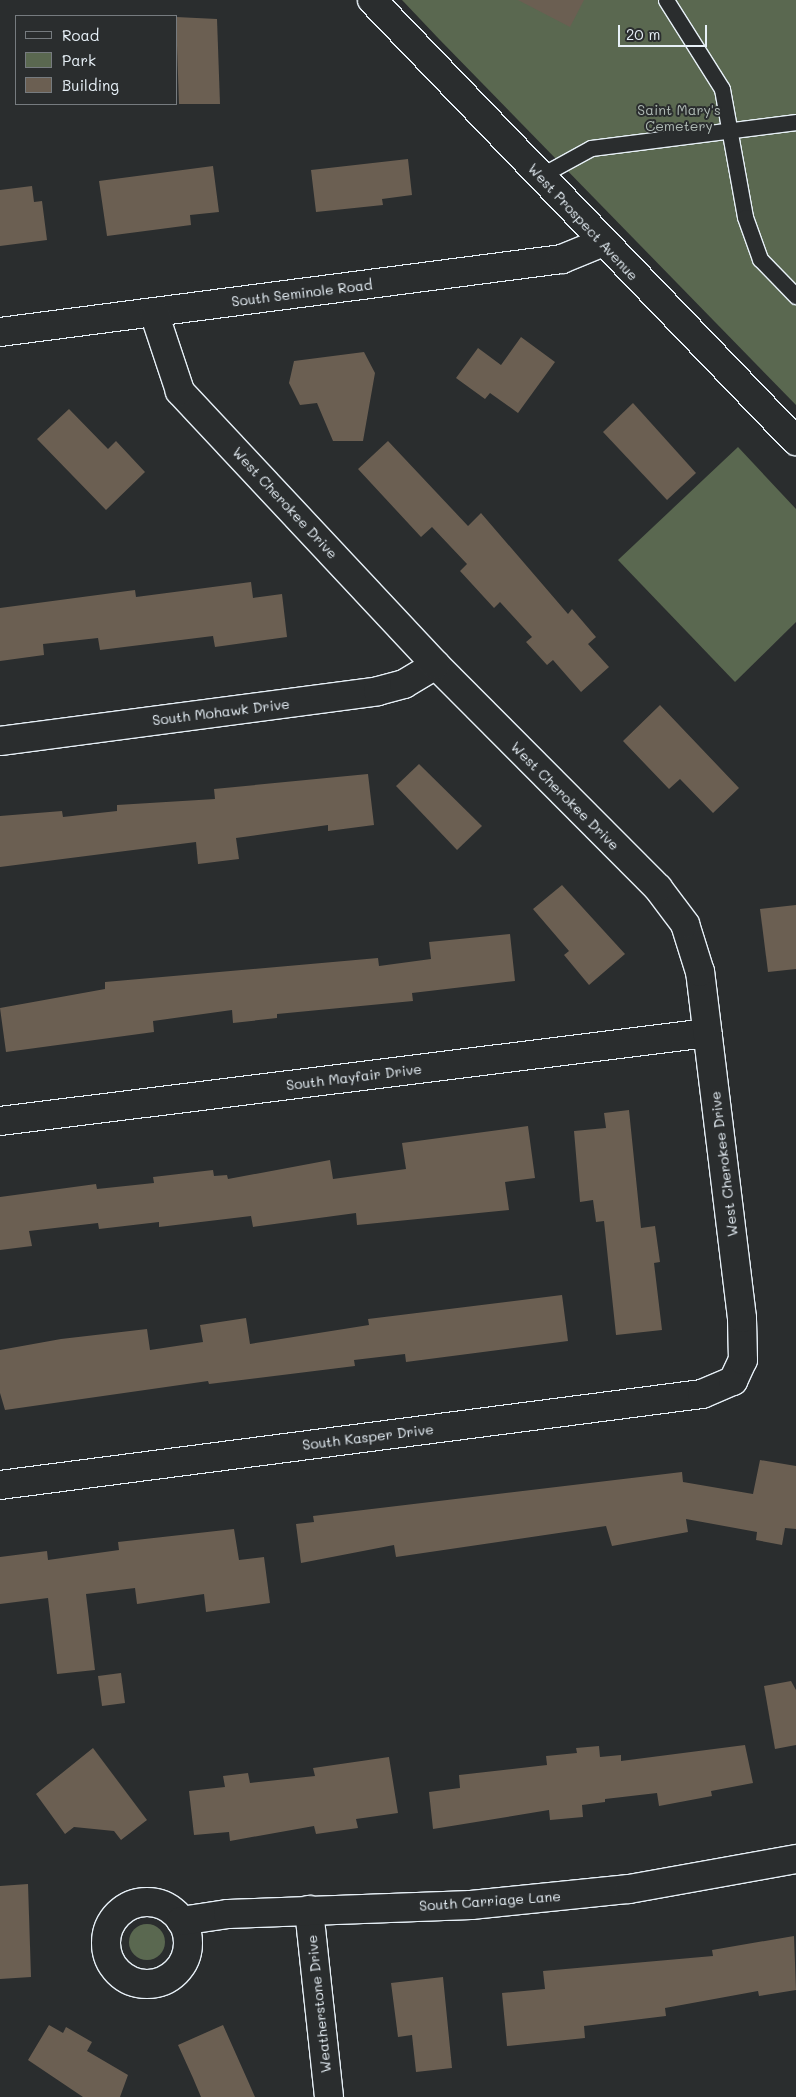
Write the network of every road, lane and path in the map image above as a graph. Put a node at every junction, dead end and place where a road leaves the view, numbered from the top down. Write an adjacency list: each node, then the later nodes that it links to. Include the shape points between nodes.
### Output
1 (372, 0): 5 (street, West Prospect Avenue)
2 (666, 0): 4 (lane, via 722,89)
3 (796, 122): 4 (lane)
4 (730, 129): 5 (lane, via 591,148); 7 (lane, via 752,240 760,259)
5 (540, 176): 6 (street, West Prospect Avenue)
6 (601, 243): 8 (street, South Seminole Road, via 562,259); 10 (street, West Prospect Avenue)
7 (796, 296)
8 (154, 313): 9 (street, South Seminole Road); 11 (street, West Cherokee Drive, via 180,392)
9 (0, 332)
10 (796, 441)
11 (436, 665): 12 (street, South Mohawk Drive, via 404,684 378,691); 13 (street, West Cherokee Drive, via 658,888 685,924 695,947)
12 (0, 741)
13 (708, 1033): 14 (street, South Mayfair Drive); 15 (street, West Cherokee Drive, via 742,1318 743,1360)
14 (0, 1121)
15 (733, 1381): 16 (street, South Kasper Drive, via 702,1394)
16 (0, 1484)
17 (796, 1859): 18 (street, South Carriage Lane, via 629,1889 471,1905)
18 (308, 1910): 19 (street, South Carriage Lane); 20 (street, Weatherstone Drive)
19 (181, 1921)
20 (330, 2097)

